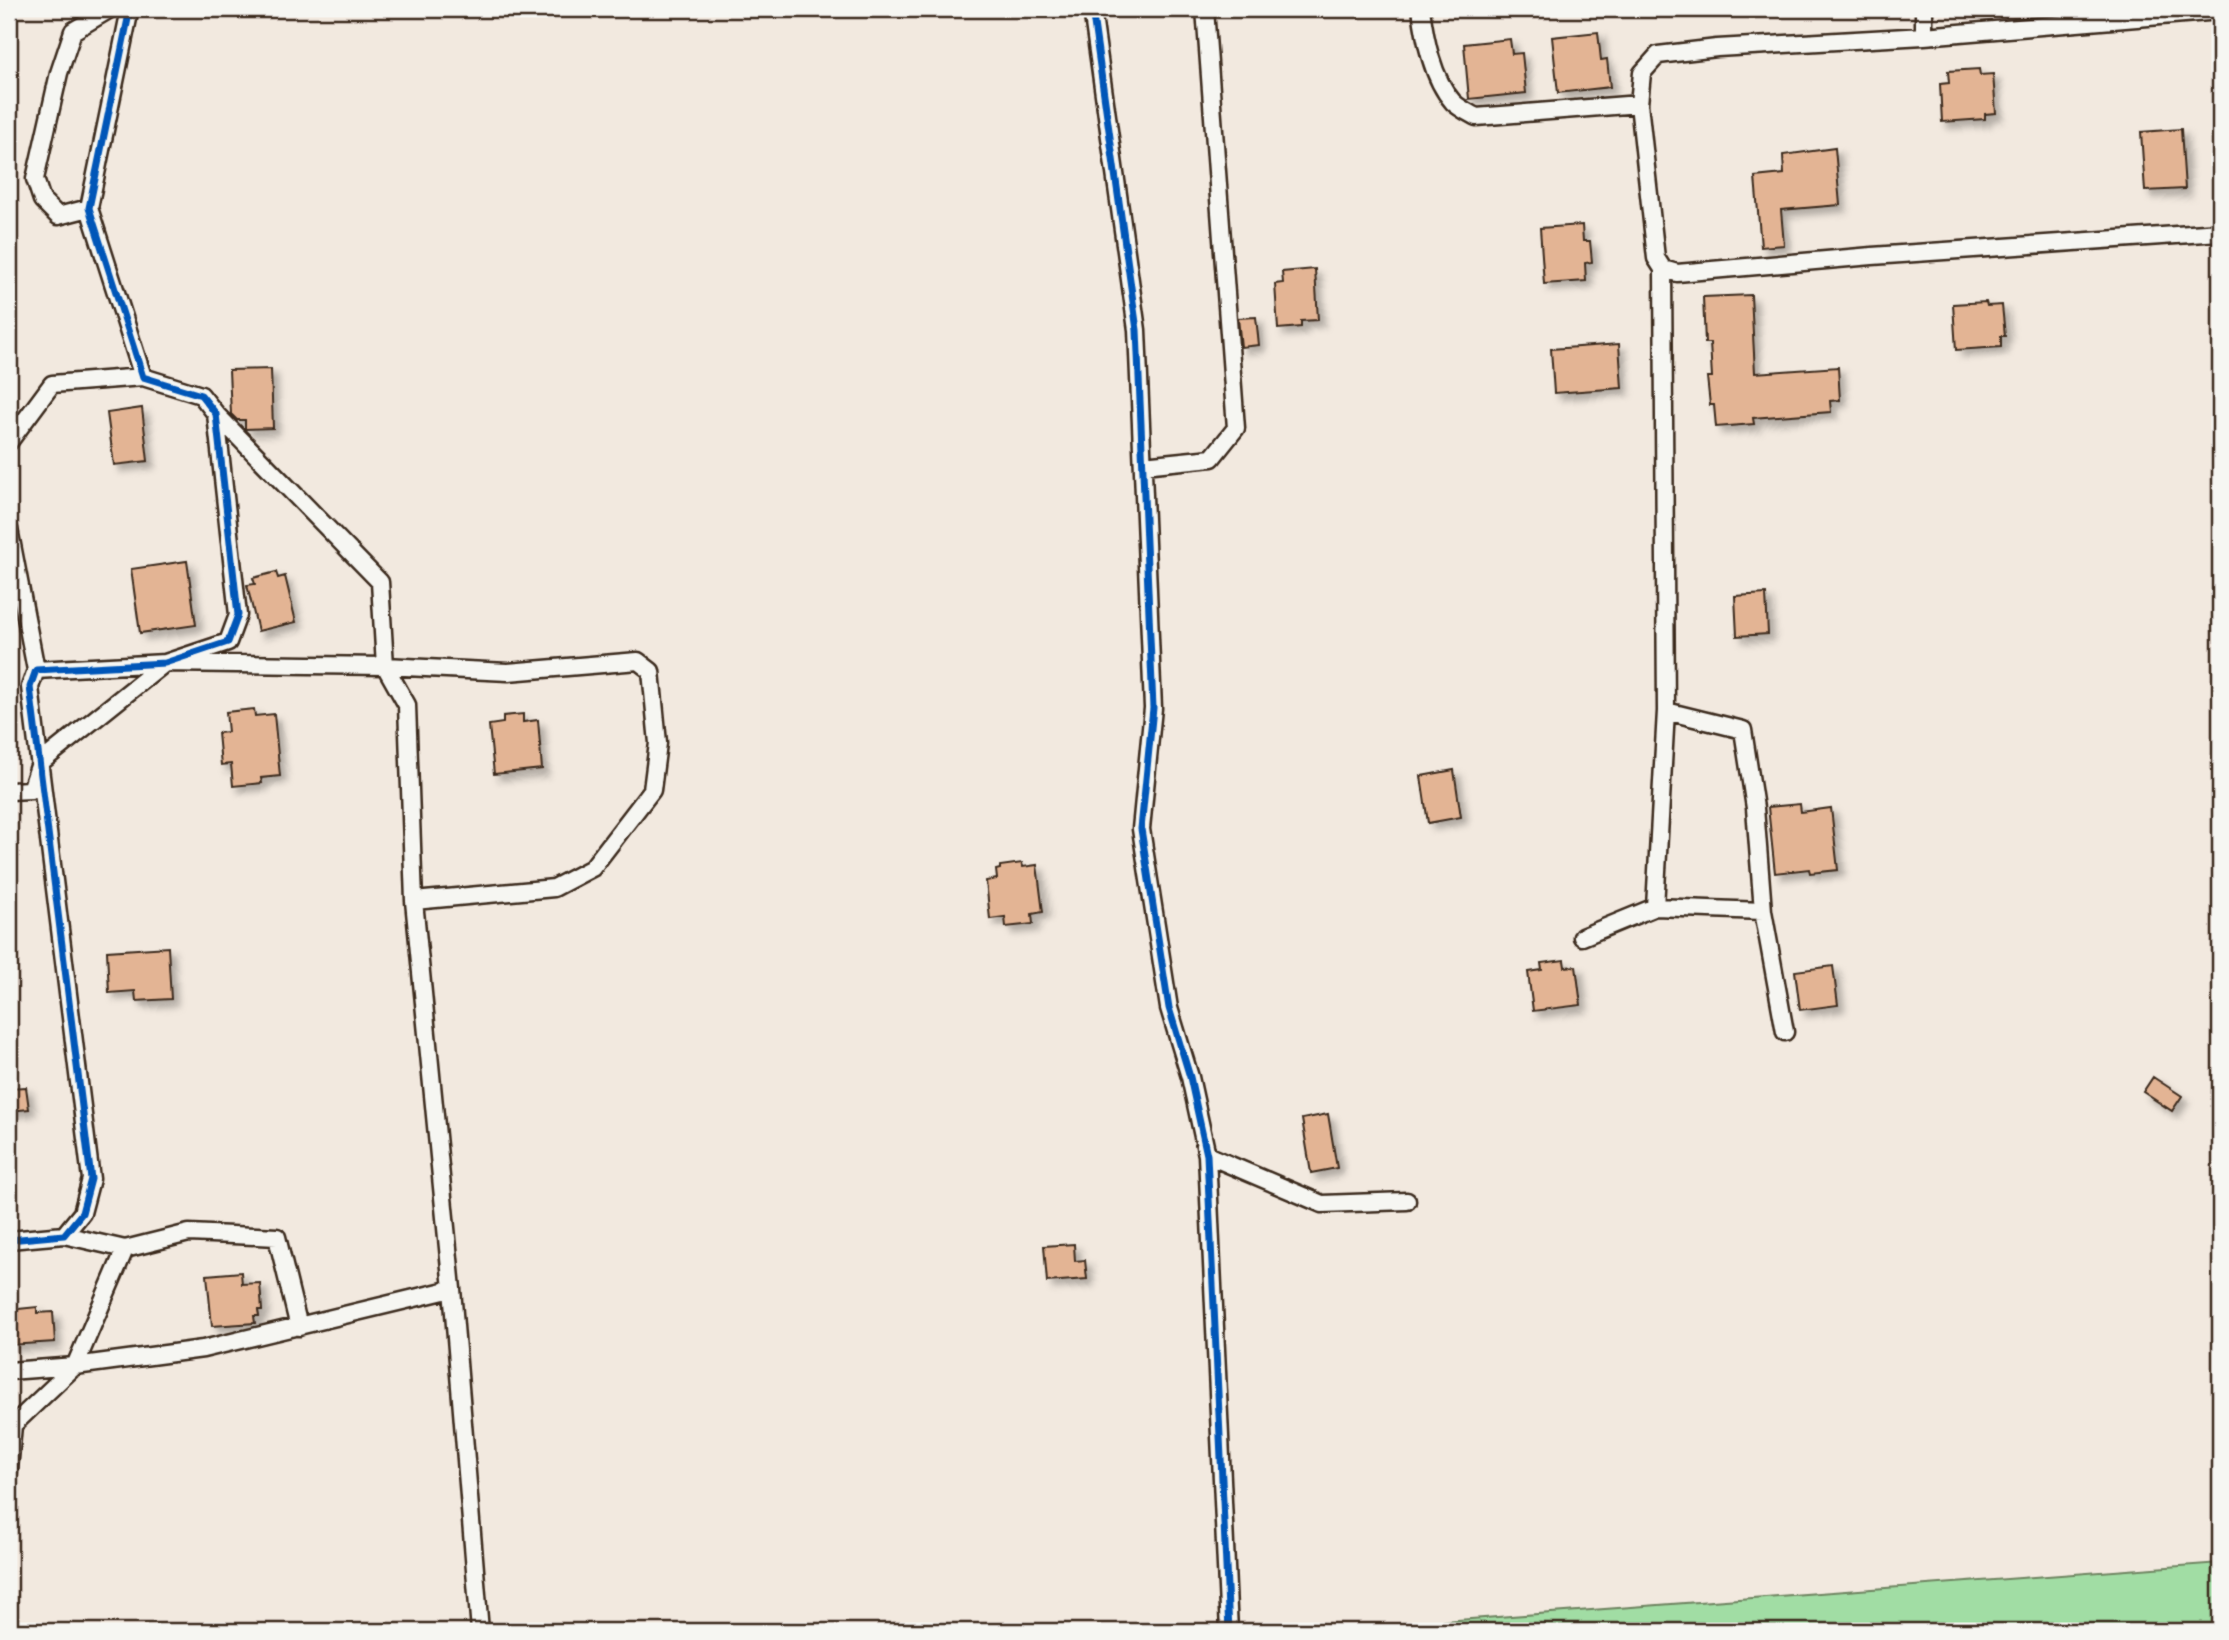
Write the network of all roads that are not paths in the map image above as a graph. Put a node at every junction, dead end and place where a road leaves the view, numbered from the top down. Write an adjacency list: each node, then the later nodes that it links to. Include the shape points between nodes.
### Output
1 (110, 9): 10 (street, via 73,31 35,179 42,200 58,216)
2 (130, 9): 10 (street)
3 (1092, 9): 16 (street, via 1137,330)
4 (1205, 9): 16 (street, via 1236,428 1212,458)
5 (1421, 9): 9 (street, via 1437,75 1454,103 1476,117)
6 (1924, 9): 8 (street)
7 (2220, 11): 8 (street)
8 (1924, 36): 9 (street, via 1658,55 1642,73)
9 (1639, 104): 12 (street, via 1657,258)
10 (89, 208): 13 (street)
11 (2220, 232): 12 (street, via 1677,273)
12 (1663, 269): 21 (street)
13 (144, 377): 14 (street, via 201,395); 15 (street, via 52,384)
14 (216, 414): 18 (street, via 239,615 228,642); 19 (street, via 380,582)
15 (9, 442)
16 (1143, 465): 29 (street, via 1153,708 1141,829 1169,1007 1191,1077)
17 (9, 528): 20 (street)
18 (165, 663): 19 (street); 20 (street); 22 (street)
19 (384, 666): 24 (street, via 407,705); 24 (street, via 508,672 638,661 651,671 658,743 652,790 592,868 554,888)
20 (36, 670): 22 (street, via 30,687)
21 (1666, 710): 25 (street); 26 (street, via 1743,730)
22 (40, 763): 23 (street, via 31,790); 31 (street, via 91,1179 82,1213)
23 (9, 791)
24 (414, 901): 34 (street)
25 (1655, 907): 26 (street); 27 (street)
26 (1763, 911): 28 (street)
27 (1582, 937)
28 (1784, 1032)
29 (1207, 1155): 30 (street, via 1322,1204); 40 (street)
30 (1407, 1200)
31 (64, 1235): 32 (street); 33 (street)
32 (9, 1240)
33 (125, 1250): 35 (street, via 189,1233 277,1237); 36 (street)
34 (452, 1289): 35 (street); 39 (street)
35 (299, 1327): 36 (street, via 203,1349)
36 (75, 1366): 37 (street); 38 (street, via 13,1425)
37 (9, 1371)
38 (9, 1470)
39 (480, 1631)
40 (1229, 1631)

